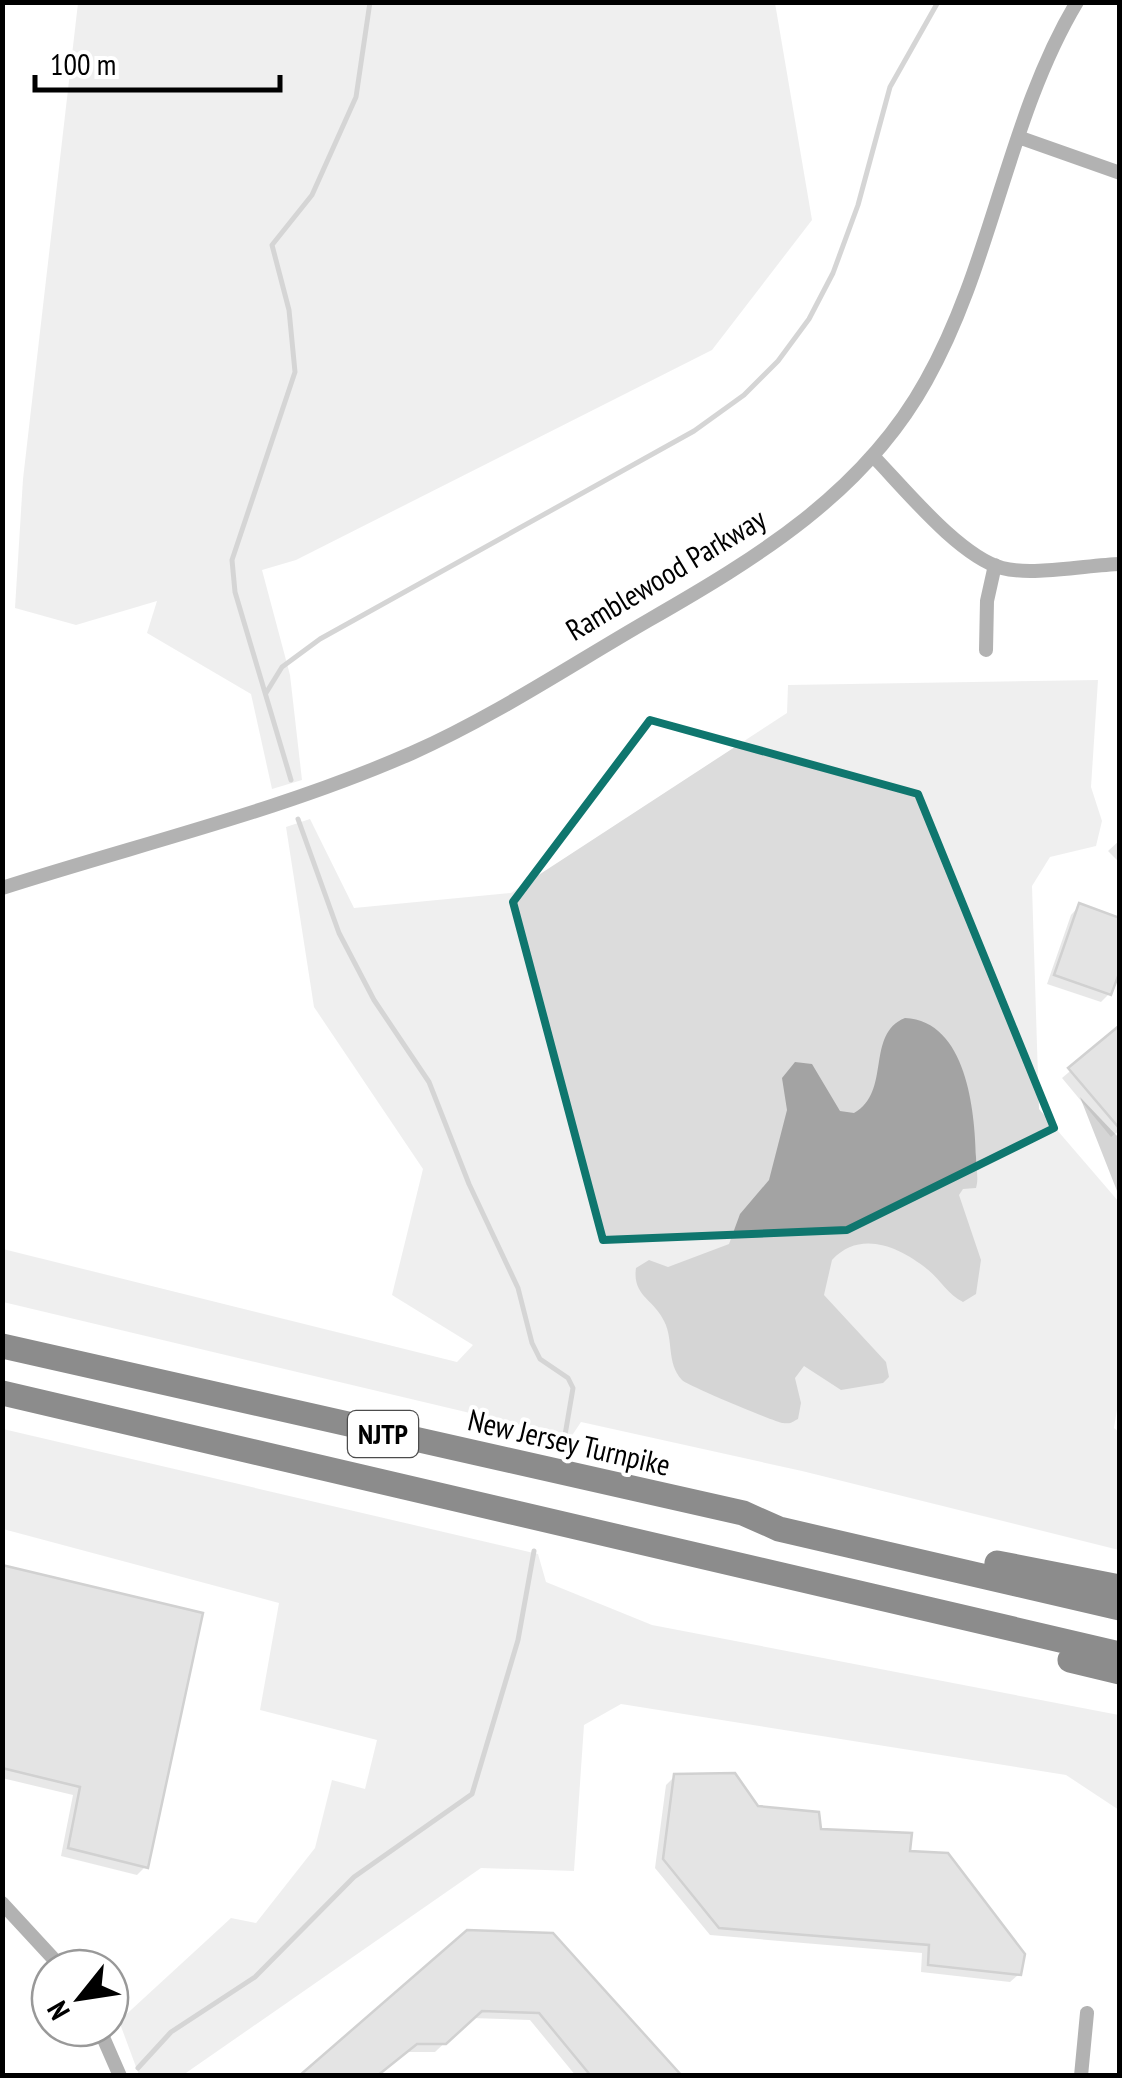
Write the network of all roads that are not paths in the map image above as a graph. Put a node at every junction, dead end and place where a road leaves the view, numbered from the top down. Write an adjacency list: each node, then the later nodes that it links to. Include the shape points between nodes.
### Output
1 (1078, 2): 2 (street, Ramblewood Parkway, via 1051,53)
2 (1021, 138): 3 (street); 4 (street, Ramblewood Parkway, via 942,351 908,412)
3 (1120, 174)
4 (873, 456): 6 (street, via 954,536); 8 (street, Ramblewood Parkway, via 840,492 757,556 445,738 276,804)
5 (1120, 564): 6 (street, via 1018,570)
6 (995, 565): 7 (street)
7 (986, 650)
8 (2, 888)
9 (2, 1346): 11 (highway, New Jersey Turnpike / NJTP)
10 (2, 1393): 13 (highway, NJTP)
11 (743, 1514): 12 (highway); 14 (highway, New Jersey Turnpike / NJTP, via 779,1530)
12 (1120, 1588)
13 (866, 1594): 15 (highway, NJTP); 16 (highway, via 1020,1648)
14 (1120, 1608)
15 (1120, 1654)
16 (1120, 1672)
17 (2, 1903): 18 (street)
18 (44, 1948)
19 (1086, 2013): 22 (street)
20 (107, 2048): 21 (street)
21 (120, 2076)
22 (1082, 2076)

